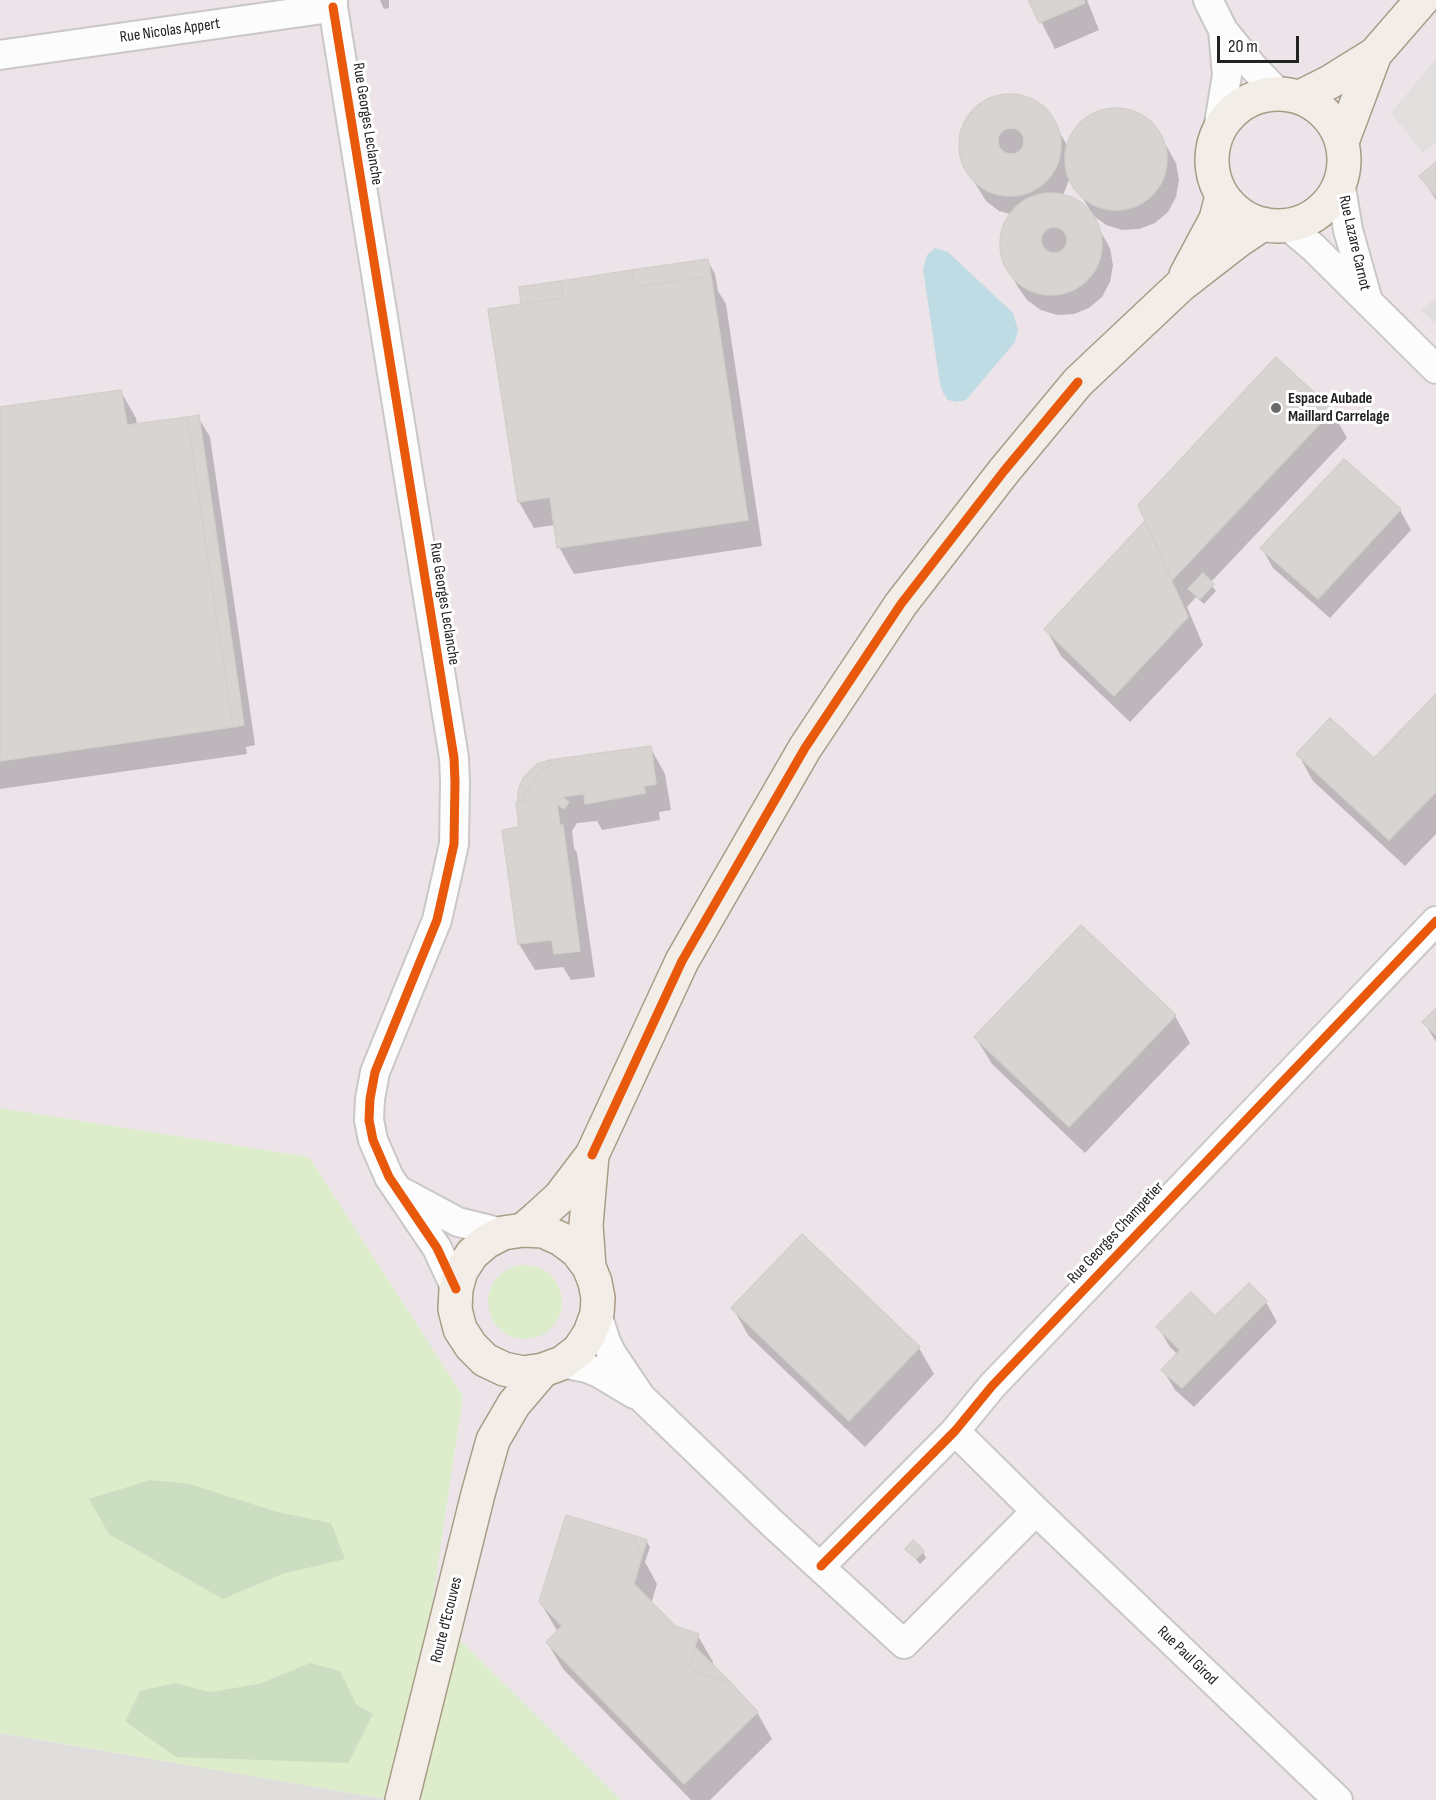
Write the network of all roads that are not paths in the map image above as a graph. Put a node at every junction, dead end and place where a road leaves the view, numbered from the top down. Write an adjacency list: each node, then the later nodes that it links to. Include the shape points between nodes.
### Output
1 (1209, 0): 4 (street)
2 (1422, 0): 5 (main road)
3 (333, 3): 6 (street, Rue Nicolas Appert); 18 (street, Rue Georges Leclanche, via 454,758 454,844 437,921 388,1036 370,1099 373,1140)
4 (1223, 30): 7 (street, via 1253,67); 8 (street, via 1227,75)
5 (1375, 54): 7 (main road, via 1330,82); 9 (main road)
6 (0, 55)
7 (1289, 95): 8 (main road, via 1254,97 1233,110); 9 (main road, via 1326,114)
8 (1218, 130): 11 (main road, via 1211,152 1213,175)
9 (1342, 142): 10 (main road)
10 (1340, 182): 12 (main road, via 1320,211 1304,220); 14 (street, Rue Lazare Carnot, via 1348,230)
11 (1222, 196): 12 (main road, via 1239,213); 13 (main road, via 1216,219)
12 (1275, 225): 13 (main road, via 1239,240); 14 (street, Rue Lazare Carnot, via 1314,248)
13 (1181, 285): 17 (main road, via 1078,382 901,603 805,748 682,961)
14 (1369, 303): 15 (street, Rue Lazare Carnot)
15 (1436, 369)
16 (1436, 921): 26 (street, Rue Georges Champetier, via 1000,1378)
17 (592, 1155): 19 (main road, via 560,1197); 20 (main road, via 586,1225)
18 (399, 1190): 19 (street, via 458,1222); 21 (street, Rue Georges Leclanche, via 437,1248)
19 (513, 1231): 20 (main road, via 543,1232 561,1239); 21 (main road, via 486,1242 472,1254)
20 (589, 1267): 22 (main road, via 596,1282)
21 (456, 1289): 23 (main road, via 460,1329)
22 (597, 1314): 24 (main road, via 579,1350); 25 (street, via 612,1354)
23 (485, 1360): 24 (main road, via 523,1373); 27 (main road, via 494,1398)
24 (553, 1367): 25 (street, via 587,1368); 27 (main road, via 514,1404)
25 (641, 1397): 29 (street)
26 (955, 1431): 28 (street); 29 (street, Rue Georges Champetier)
27 (493, 1440): 30 (main road, Route d'Ecouves)
28 (1036, 1511): 29 (street, via 904,1644); 31 (street, Rue Paul Girod)
29 (820, 1566)
30 (402, 1800)
31 (1338, 1800)

